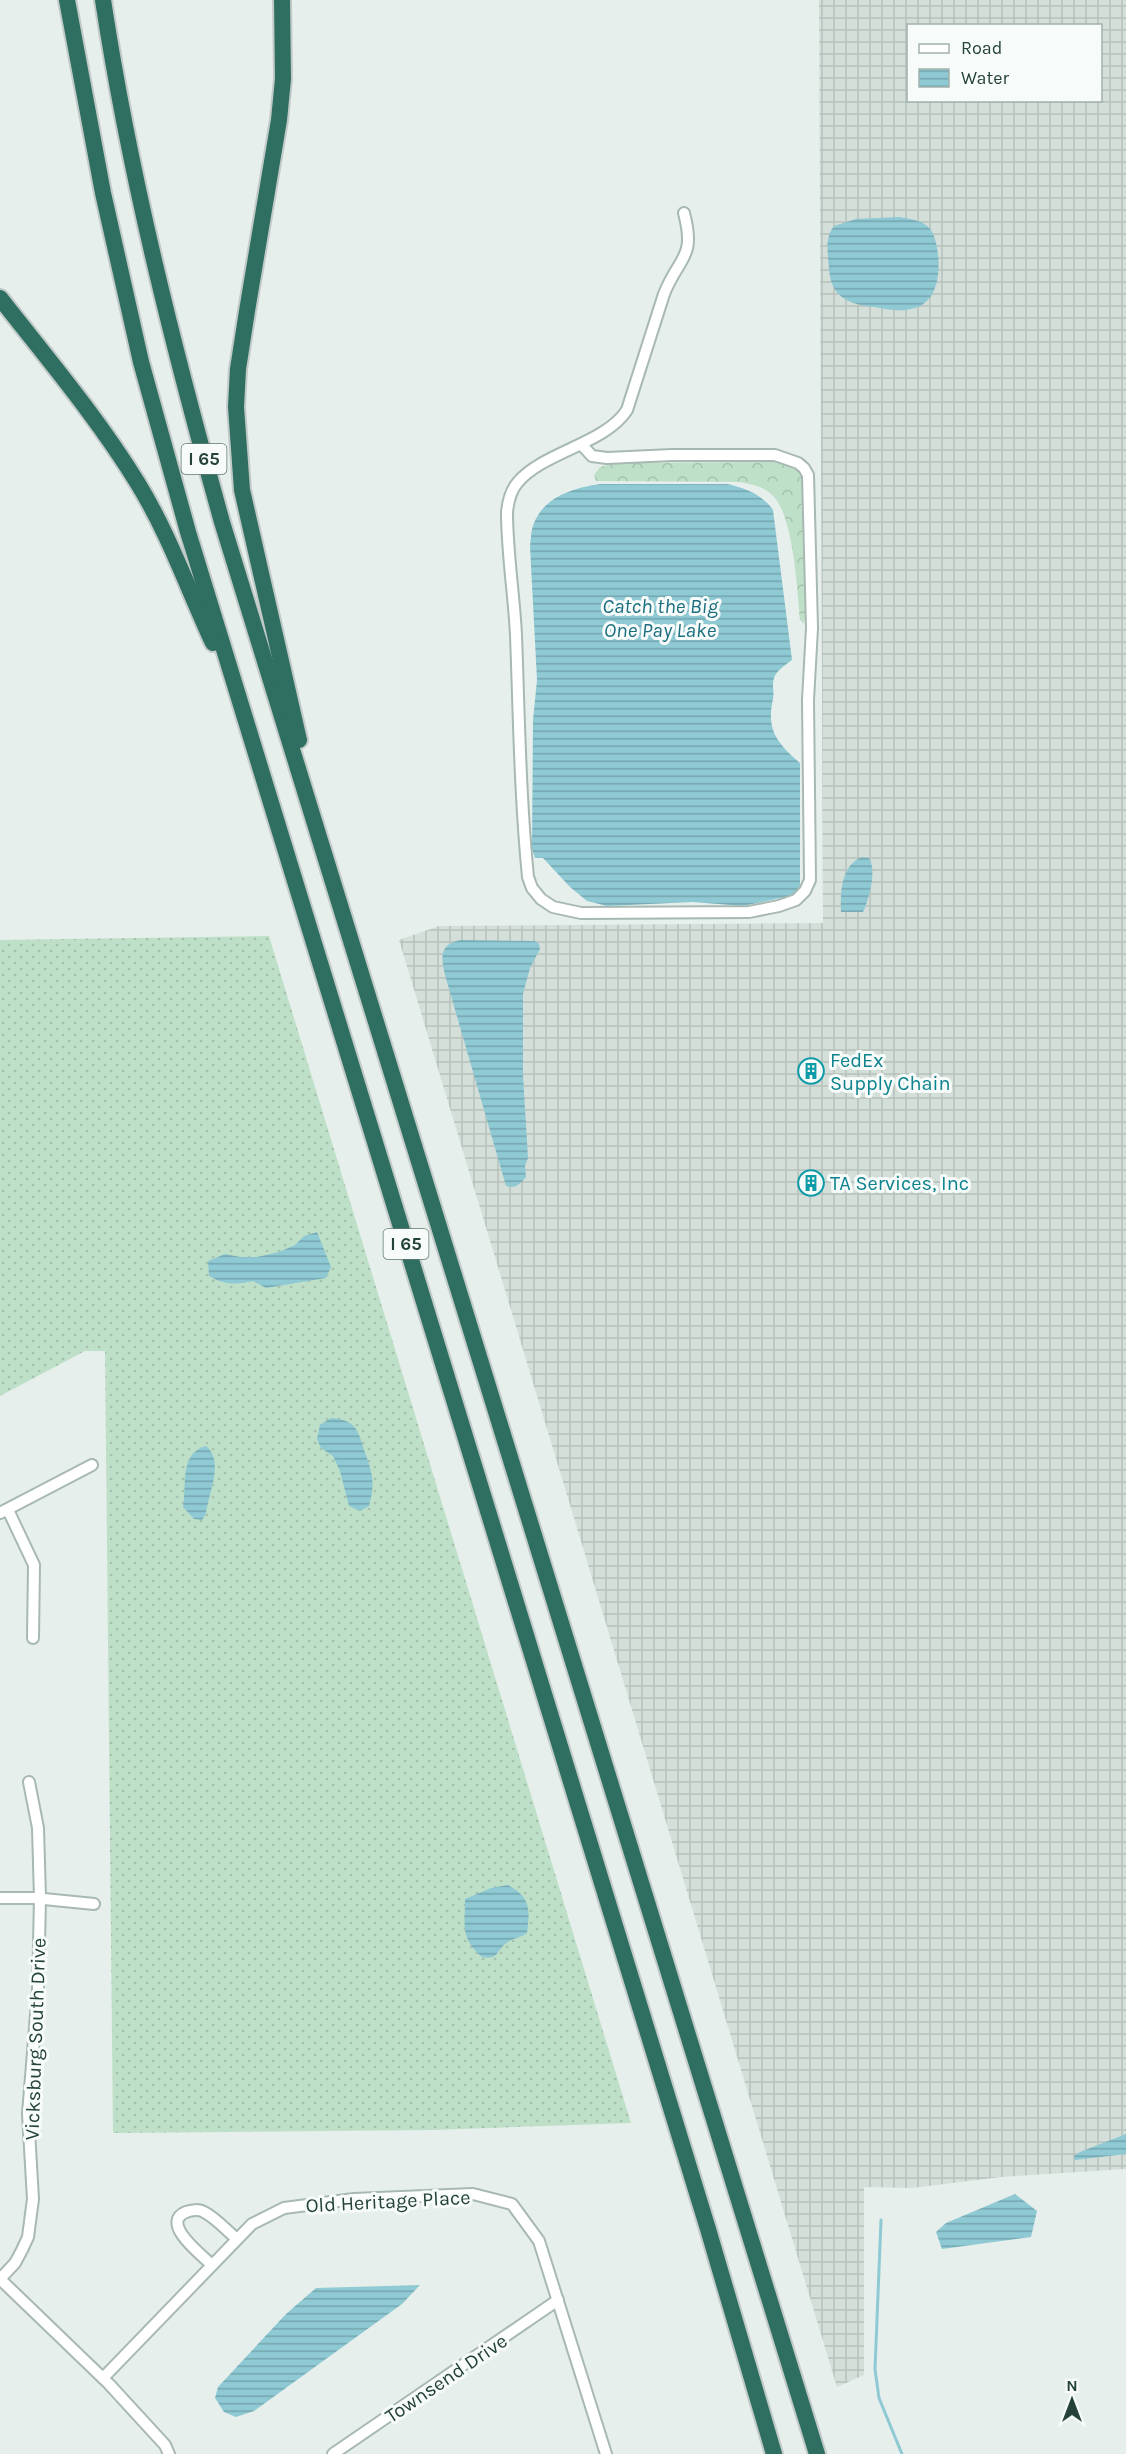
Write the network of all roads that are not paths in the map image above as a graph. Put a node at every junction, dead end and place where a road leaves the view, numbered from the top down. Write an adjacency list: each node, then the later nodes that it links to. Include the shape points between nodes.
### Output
1 (67, 0): 7 (highway, I 65, via 103,194 141,362)
2 (103, 0): 8 (highway, I 65, via 137,188 176,357)
3 (282, 0): 8 (highway, via 279,120 238,369 238,446 254,550)
4 (684, 213): 6 (street, via 690,235 686,257 663,294 627,410 619,422)
5 (0, 298): 7 (highway, via 101,426 138,483)
6 (580, 444): 6 (street, via 592,456 607,458 776,455 798,463 808,475 812,627 808,700 810,880 796,900 749,912 580,913 553,907 532,888 521,800 514,587 507,509 510,496 528,473)
7 (240, 703): 25 (highway, I 65)
8 (333, 887): 26 (highway, I 65)
9 (92, 1465): 10 (street)
10 (4, 1512): 11 (street, via 34,1565)
11 (33, 1638)
12 (28, 1782): 14 (street, Vicksburg South Drive, via 38,1828)
13 (0, 1898): 14 (street)
14 (40, 1898): 15 (street); 18 (street, Vicksburg South Drive, via 38,1990 28,2114 33,2176 31,2219 22,2250)
15 (94, 1904)
16 (237, 2239): 17 (street, Old Heritage Place); 17 (street, via 204,2211 183,2213 177,2222 181,2233); 19 (street, Old Heritage Place, via 252,2224 284,2208 354,2199 472,2194 512,2204 539,2241)
17 (212, 2265): 20 (street, Old Heritage Place)
18 (0, 2279): 20 (street)
19 (558, 2301): 21 (street, Townsend Drive); 24 (street, Old Heritage Place)
20 (103, 2378): 22 (street)
21 (350, 2449): 23 (street, Townsend Drive)
22 (170, 2454)
23 (333, 2454)
24 (606, 2454)
25 (774, 2454)
26 (817, 2454)

